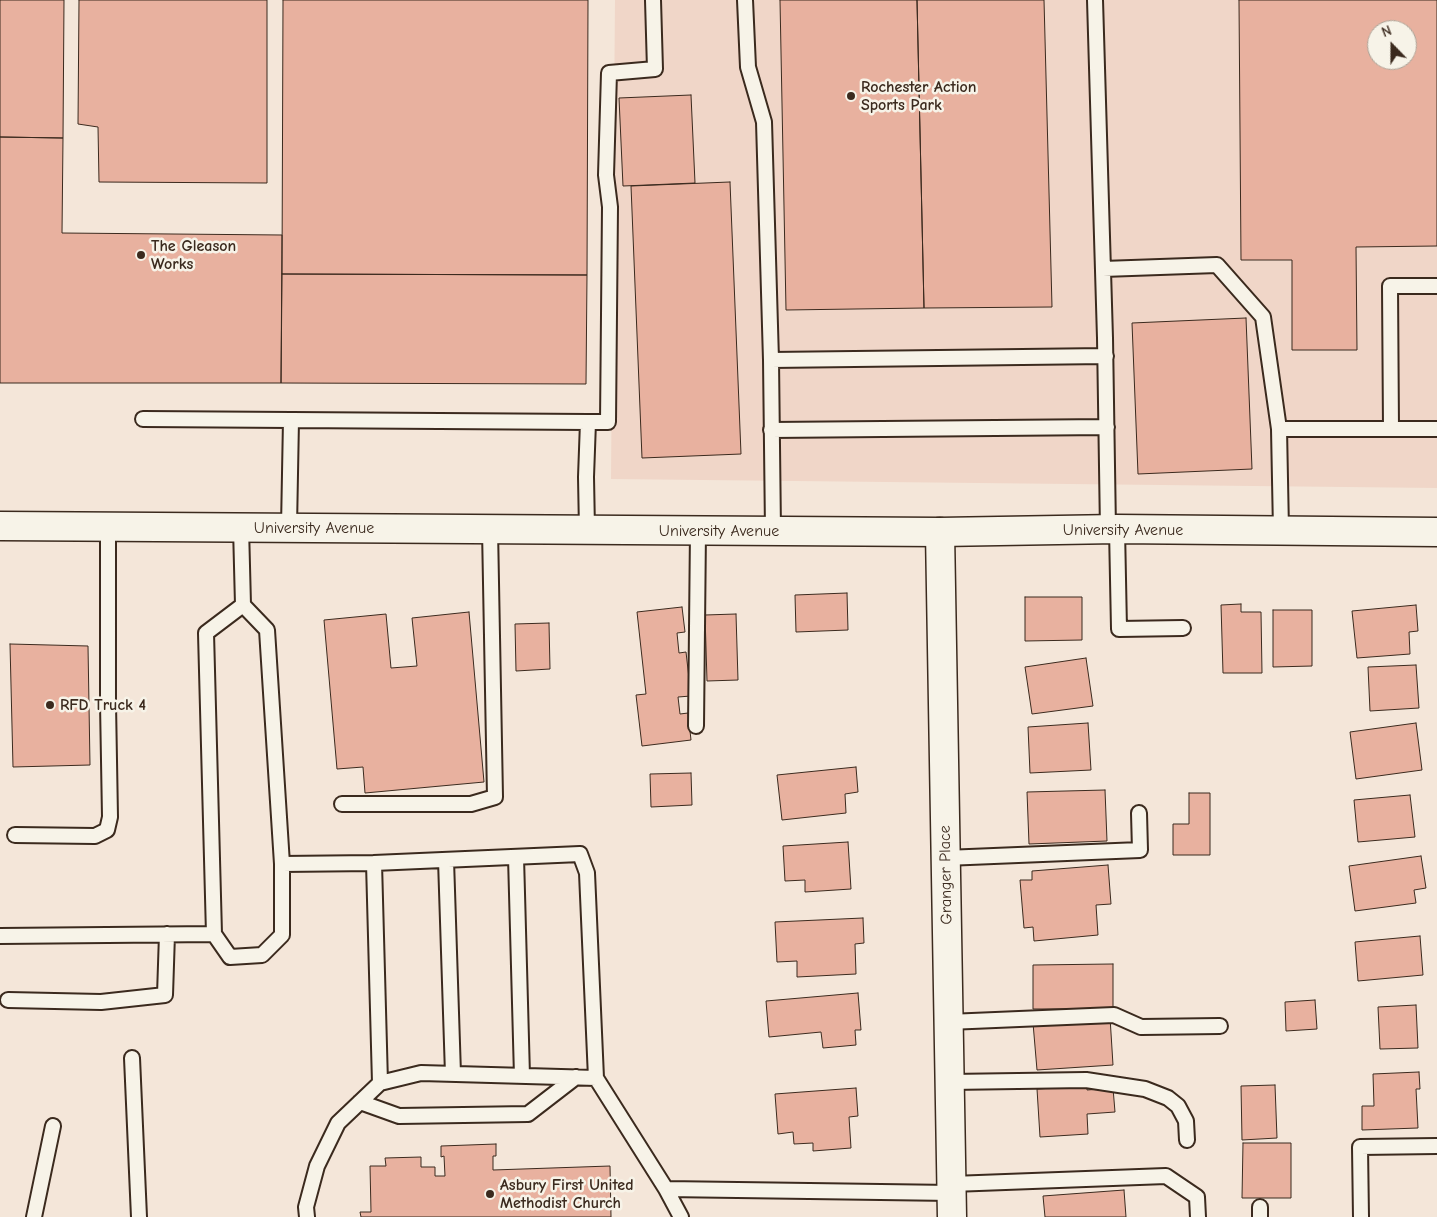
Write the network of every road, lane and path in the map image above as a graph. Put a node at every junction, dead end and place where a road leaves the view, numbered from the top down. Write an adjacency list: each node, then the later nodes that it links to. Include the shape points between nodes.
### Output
1 (653, 0): 10 (lane, via 655,69 608,73 608,422)
2 (745, 0): 7 (lane, via 748,67 764,122)
3 (1094, 0): 4 (lane)
4 (1103, 269): 6 (lane); 12 (lane, via 1217,265 1263,317)
5 (1437, 286): 13 (lane, via 1390,286)
6 (1106, 356): 7 (lane); 11 (lane)
7 (771, 360): 15 (lane)
8 (143, 419): 9 (lane)
9 (291, 420): 10 (lane); 19 (lane)
10 (588, 422): 22 (lane)
11 (1107, 427): 15 (lane); 21 (lane)
12 (1279, 429): 13 (lane); 24 (lane)
13 (1391, 429): 14 (lane)
14 (1437, 429)
15 (771, 430): 25 (lane)
16 (0, 526): 17 (main road, University Avenue)
17 (108, 526): 18 (main road, University Avenue); 33 (lane, via 110,817 107,830 95,836)
18 (241, 527): 19 (main road, University Avenue); 28 (lane)
19 (289, 527): 20 (main road, University Avenue)
20 (490, 529): 22 (main road, University Avenue); 31 (lane, via 495,797 471,804)
21 (1112, 529): 24 (main road, University Avenue); 26 (main road, University Avenue); 29 (lane, via 1119,629)
22 (587, 530): 23 (main road, University Avenue)
23 (698, 530): 25 (main road, University Avenue); 30 (lane)
24 (1281, 530): 27 (main road, University Avenue)
25 (772, 531): 26 (main road, University Avenue)
26 (940, 532): 35 (main road, Granger Place)
27 (1437, 532)
28 (242, 605): 37 (lane, via 267,630); 40 (lane, via 206,633)
29 (1183, 628)
30 (696, 726)
31 (342, 804)
32 (1139, 813): 35 (lane, via 1140,850)
33 (15, 835)
34 (516, 857): 36 (lane); 47 (lane); 49 (lane, via 580,854 583,860 587,873)
35 (945, 858): 43 (main road, Granger Place)
36 (446, 860): 38 (lane); 46 (lane)
37 (282, 864): 38 (lane); 40 (lane, via 282,935 262,955 230,957)
38 (374, 864): 51 (lane)
39 (167, 934): 40 (lane); 41 (lane); 42 (lane, via 165,995 101,1002)
40 (214, 934)
41 (0, 936)
42 (8, 1000)
43 (948, 1022): 44 (lane, via 1114,1015 1141,1027); 50 (main road, Granger Place)
44 (1220, 1026)
45 (132, 1058): 59 (lane)
46 (453, 1074): 47 (lane); 51 (lane, via 421,1073)
47 (522, 1076): 48 (lane)
48 (576, 1077): 49 (lane); 52 (lane, via 528,1114 399,1116)
49 (596, 1078): 56 (lane)
50 (950, 1082): 54 (lane, via 1086,1080 1146,1088 1178,1106 1186,1121); 57 (main road, Granger Place)
51 (380, 1083): 52 (lane)
52 (360, 1102): 60 (lane, via 338,1123 317,1166 306,1207)
53 (53, 1126): 58 (lane)
54 (1187, 1140)
55 (1437, 1146): 63 (lane, via 1360,1147)
56 (666, 1189): 57 (lane); 61 (lane)
57 (952, 1198): 62 (lane, via 1166,1176 1197,1197)
58 (34, 1217)
59 (140, 1217)
60 (307, 1217)
61 (681, 1217)
62 (1198, 1217)
63 (1361, 1217)

